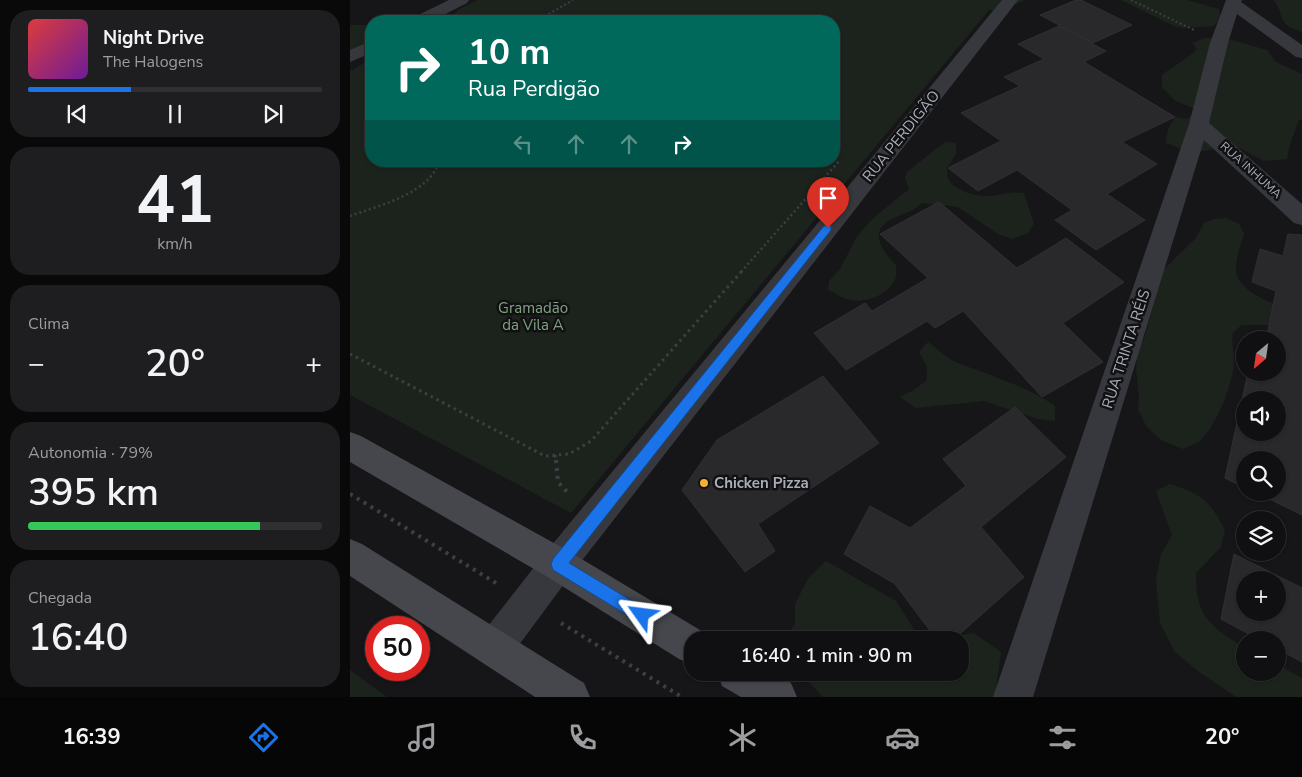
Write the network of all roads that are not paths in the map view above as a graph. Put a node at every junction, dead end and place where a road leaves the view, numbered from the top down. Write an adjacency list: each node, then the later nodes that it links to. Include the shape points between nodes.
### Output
1 (461, 0): 4 (street)
2 (1010, 0): 13 (street, RUA PERDIGÃO)
3 (1234, 2): 5 (street); 9 (street, RUA TRINTA RÉIS)
4 (432, 15)
5 (1294, 43): 7 (street)
6 (365, 49): 8 (street)
7 (1302, 53)
8 (350, 57)
9 (1199, 124): 10 (street, RUA INHUMA); 19 (street, RUA TRINTA RÉIS)
10 (1302, 217)
11 (350, 446): 13 (main road)
12 (350, 556): 15 (main road)
13 (558, 564): 14 (main road); 15 (street, RUA PERDIGÃO)
14 (684, 641)
15 (494, 648): 17 (main road)
16 (751, 681): 18 (main road)
17 (570, 697)
18 (777, 697)
19 (1012, 697)

